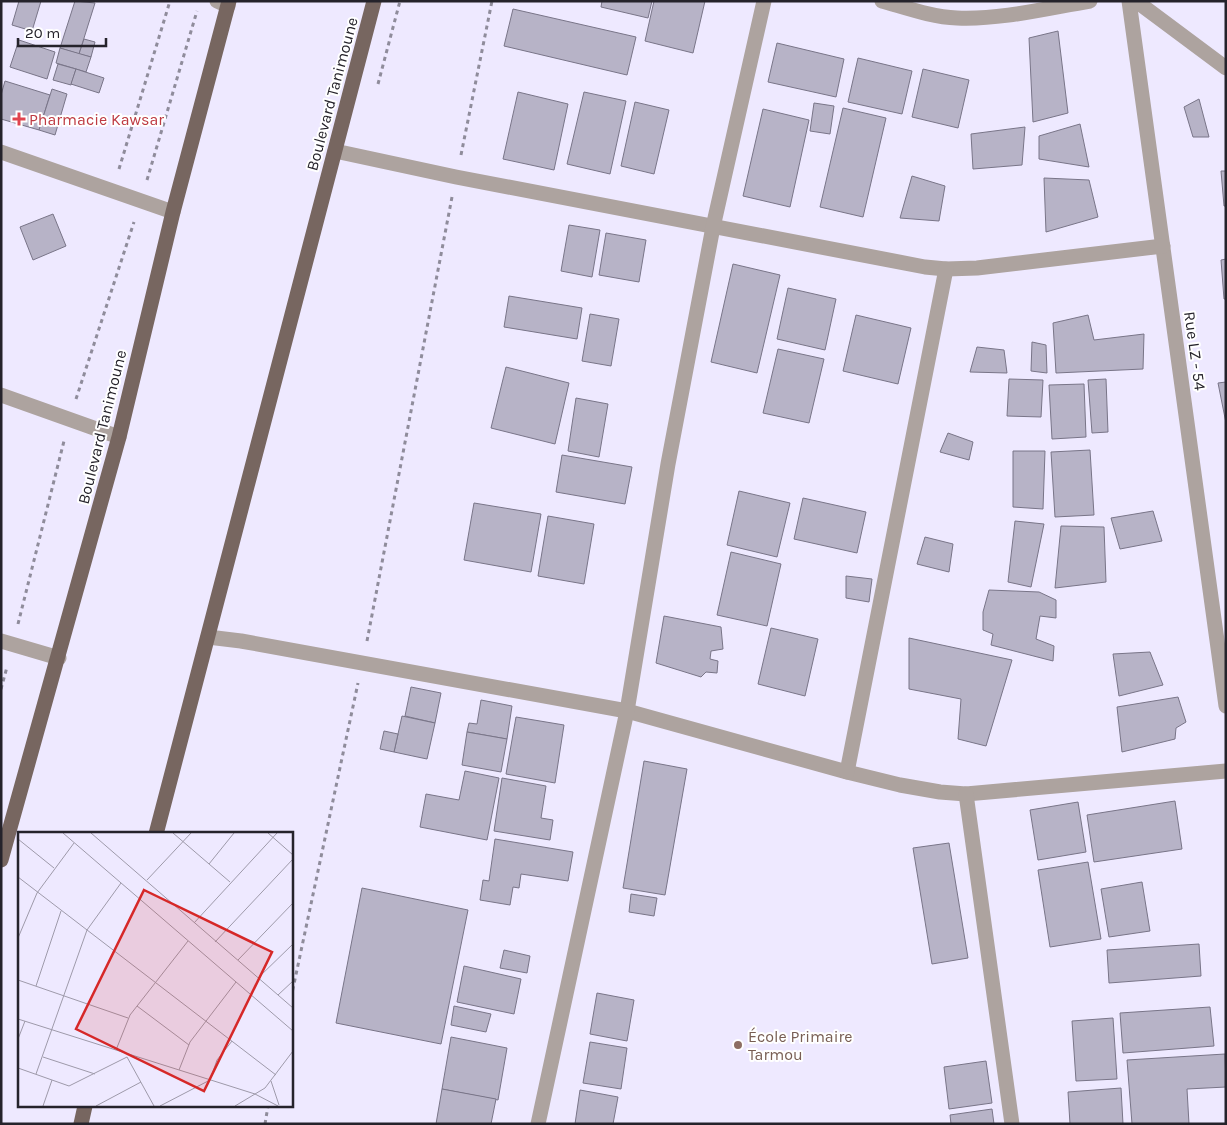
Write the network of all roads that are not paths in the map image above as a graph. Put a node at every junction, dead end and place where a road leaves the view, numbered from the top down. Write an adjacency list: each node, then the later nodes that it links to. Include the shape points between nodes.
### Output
1 (374, 1): 9 (main road, Boulevard Tanimoune)
2 (764, 1): 12 (street)
3 (882, 1): 4 (street, via 924,13 984,18)
4 (1090, 1)
5 (1129, 1): 13 (street, Rue LZ - 54)
6 (1136, 1): 8 (street)
7 (225, 3): 11 (main road, Boulevard Tanimoune)
8 (1226, 68)
9 (335, 151): 12 (street); 17 (main road, Boulevard Tanimoune)
10 (1, 152): 11 (street)
11 (173, 212): 16 (main road, Boulevard Tanimoune)
12 (713, 228): 14 (street); 21 (street)
13 (1163, 246): 14 (street); 20 (street, Rue LZ - 54)
14 (946, 269): 23 (street)
15 (1, 395): 16 (street)
16 (119, 437): 19 (main road, Boulevard Tanimoune)
17 (208, 637): 21 (street); 25 (main road, Boulevard Tanimoune)
18 (7, 643): 19 (street)
19 (59, 658): 26 (main road, Boulevard Tanimoune)
20 (1225, 701)
21 (626, 711): 23 (street); 29 (street)
22 (1226, 771): 24 (street)
23 (847, 772): 24 (street, via 900,785)
24 (966, 794): 30 (street)
25 (157, 832)
26 (1, 860)
27 (85, 1108): 28 (main road)
28 (81, 1124)
29 (538, 1124)
30 (1012, 1124)

